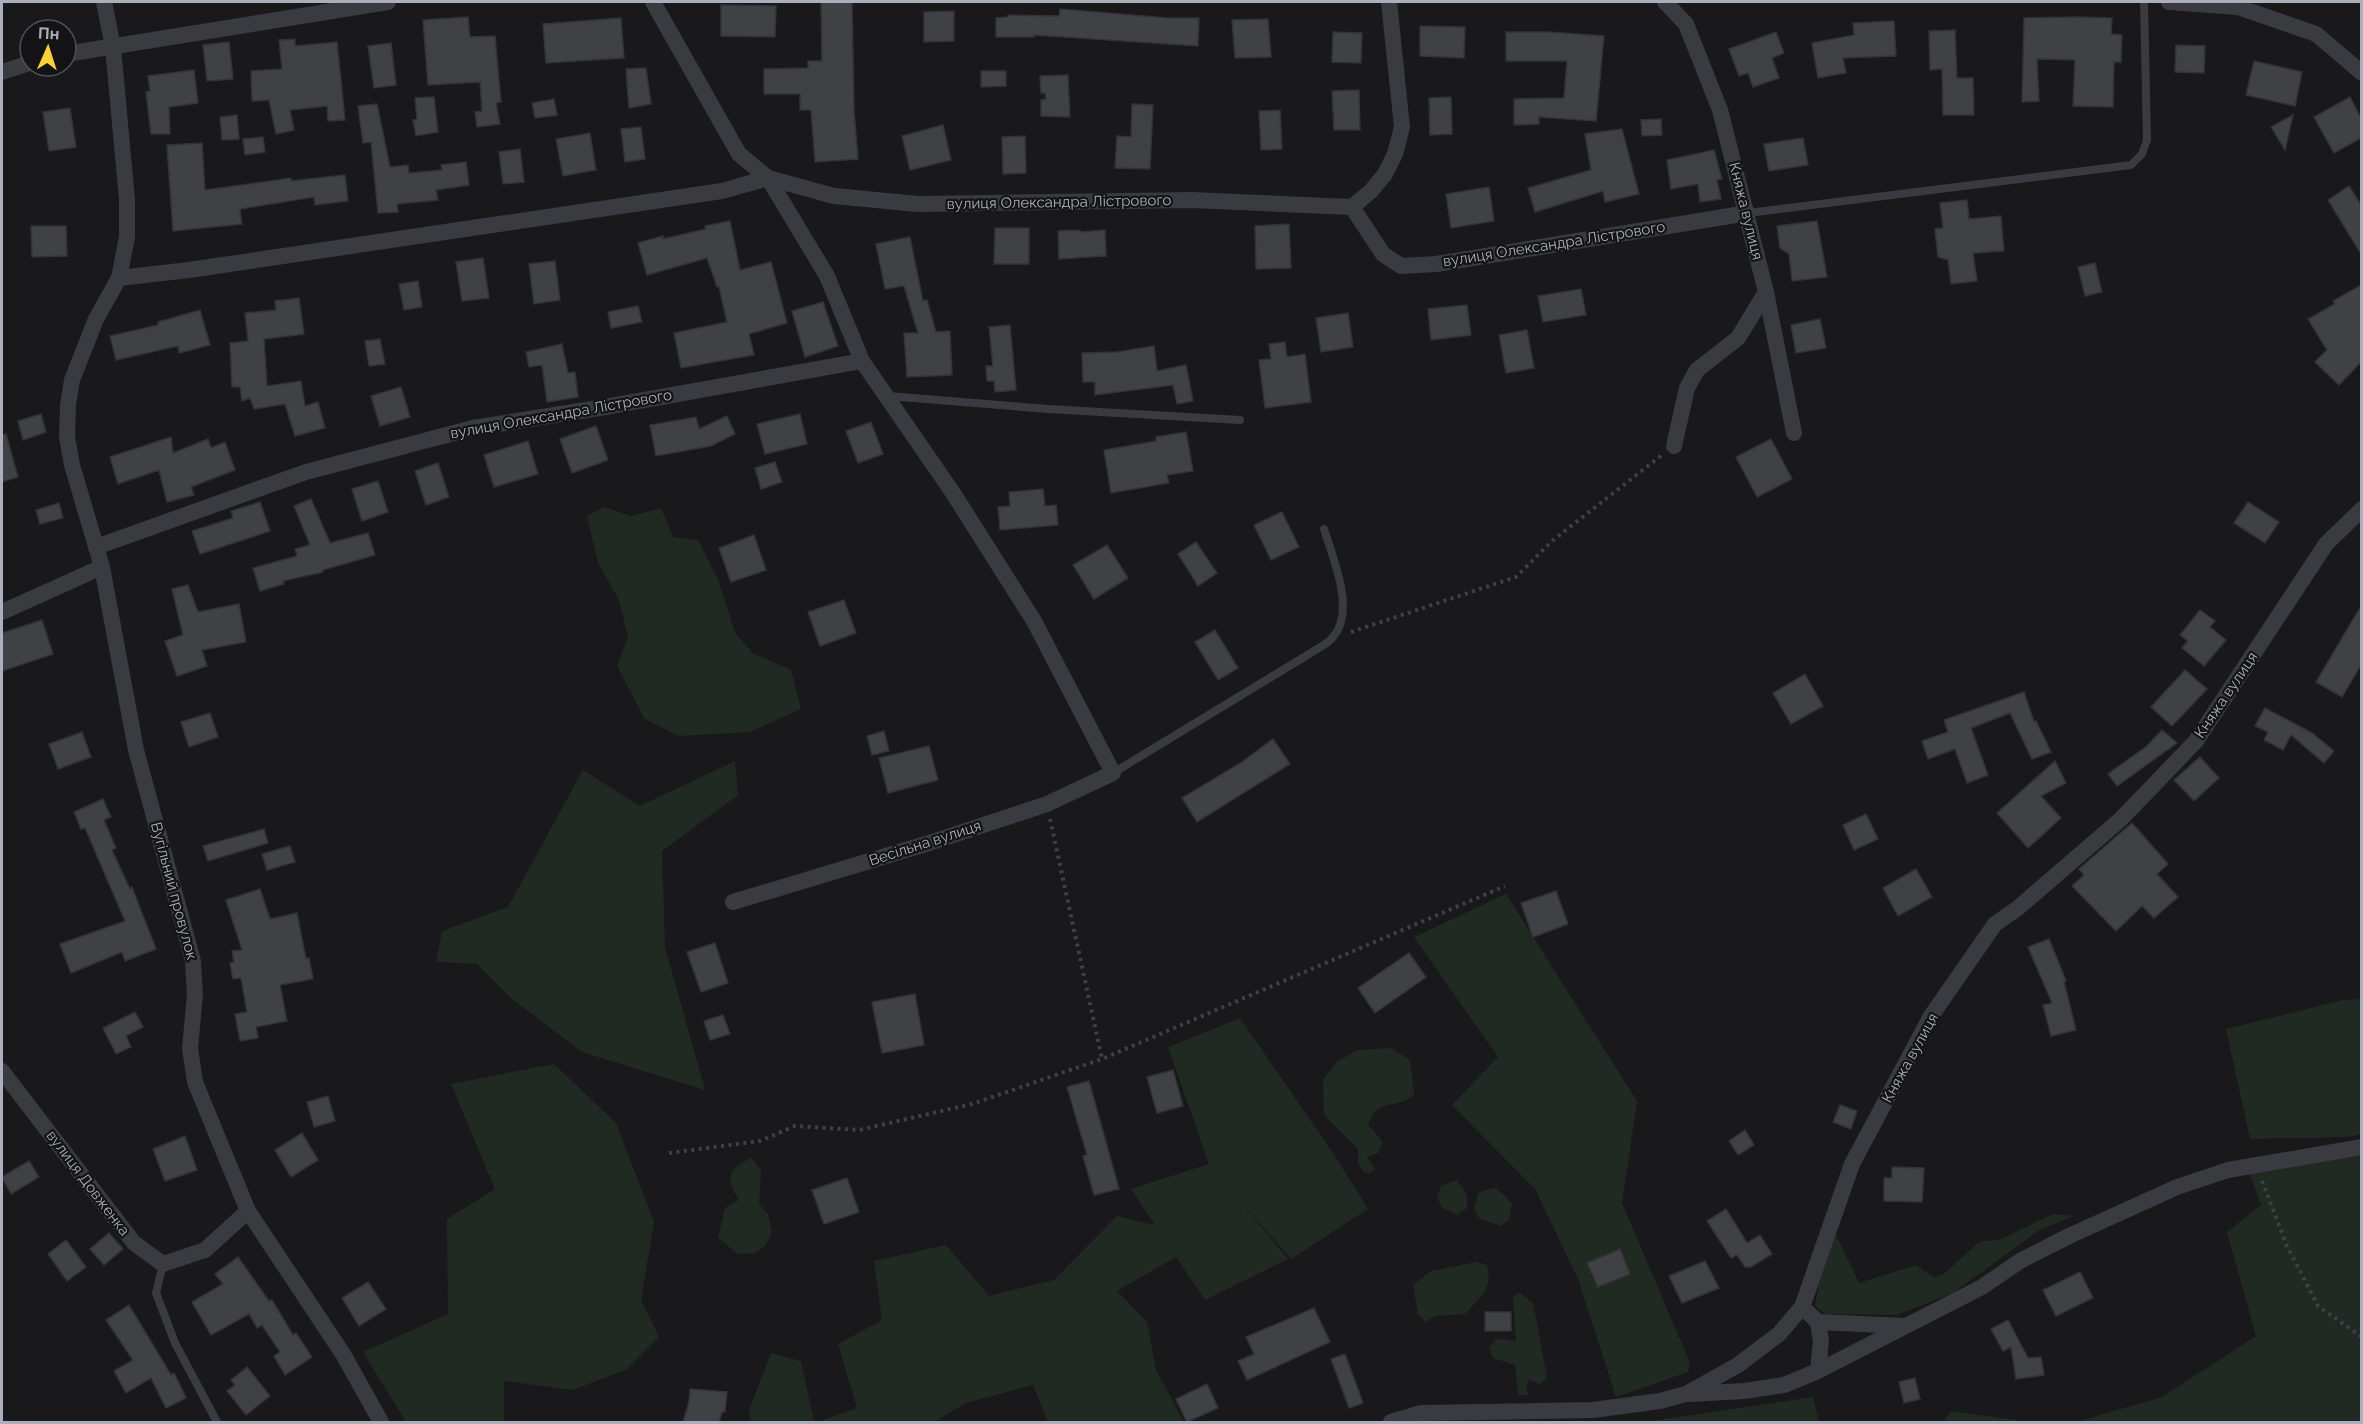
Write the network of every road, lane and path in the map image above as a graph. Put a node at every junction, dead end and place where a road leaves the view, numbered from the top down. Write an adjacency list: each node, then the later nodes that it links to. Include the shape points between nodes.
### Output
1 (104, 2): 8 (street)
2 (388, 2): 8 (street)
3 (653, 2): 13 (street, вулиця Олександра Лістрового, via 740,153)
4 (1389, 2): 14 (street, via 1402,127 1385,174)
5 (1665, 2): 15 (street, Княжа вулиця, via 1686,24 1720,110)
6 (2144, 2): 15 (lane, via 2147,140 2142,154 2131,165)
7 (2169, 2): 12 (street, via 2238,7 2316,34)
8 (113, 47): 9 (street); 16 (street, via 127,200 127,237)
9 (78, 52)
10 (18, 67): 11 (street)
11 (2, 72)
12 (2361, 73)
13 (768, 178): 14 (street, вулиця Олександра Лістрового, via 834,196 918,204 1192,200); 16 (street, via 722,191); 18 (street, вулиця Олександра Лістрового, via 827,276)
14 (1352, 207): 15 (street, вулиця Олександра Лістрового, via 1383,254 1401,266)
15 (1748, 213): 17 (street, Княжа вулиця)
16 (119, 278): 25 (street, via 83,350 68,405 67,436 72,465)
17 (1766, 292): 21 (street, Княжа вулиця); 22 (street, via 1738,338 1697,370 1687,388)
18 (862, 361): 19 (street, вулиця Олександра Лістрового); 25 (street, вулиця Олександра Лістрового, via 473,428 306,472)
19 (888, 396): 20 (lane); 29 (street, вулиця Олександра Лістрового, via 1034,621)
20 (1240, 420)
21 (1794, 433)
22 (1674, 446): 28 (path, via 1552,541 1516,577)
23 (2361, 509): 40 (street, Княжа вулиця, via 2326,544 2196,741 2121,819 1995,924 1931,1016 1852,1164)
24 (1324, 528): 28 (lane, via 1344,608 1342,624)
25 (96, 547): 26 (street)
26 (102, 567): 27 (street); 38 (street, Вугільний провулок, via 136,750 193,961 195,995 190,1048 195,1082)
27 (2, 612)
28 (1333, 638): 29 (lane)
29 (1113, 772): 30 (street, Весільна вулиця)
30 (1047, 804): 32 (street, Весільна вулиця); 33 (path)
31 (1505, 886): 33 (path)
32 (733, 902)
33 (1101, 1059): 36 (path, via 972,1104 859,1130 795,1126 760,1141)
34 (2, 1071): 39 (street, вулиця Довженка, via 134,1243)
35 (2361, 1147): 37 (street)
36 (669, 1153)
37 (2254, 1164): 42 (street, via 2177,1187 2069,1236); 43 (path, via 2287,1246 2318,1306)
38 (248, 1211): 39 (street, via 205,1250); 47 (street, Вугільний провулок, via 343,1354)
39 (163, 1264): 46 (lane, via 156,1293 175,1343)
40 (1802, 1307): 41 (street); 45 (street, Княжа вулиця, via 1779,1334 1738,1365)
41 (1818, 1322): 42 (street); 44 (street)
42 (1905, 1326): 44 (street)
43 (2361, 1337)
44 (1818, 1371): 45 (street, via 1784,1385)
45 (1686, 1394): 48 (street, Княжа вулиця, via 1593,1410 1421,1413)
46 (218, 1422)
47 (381, 1422)
48 (1391, 1422)

